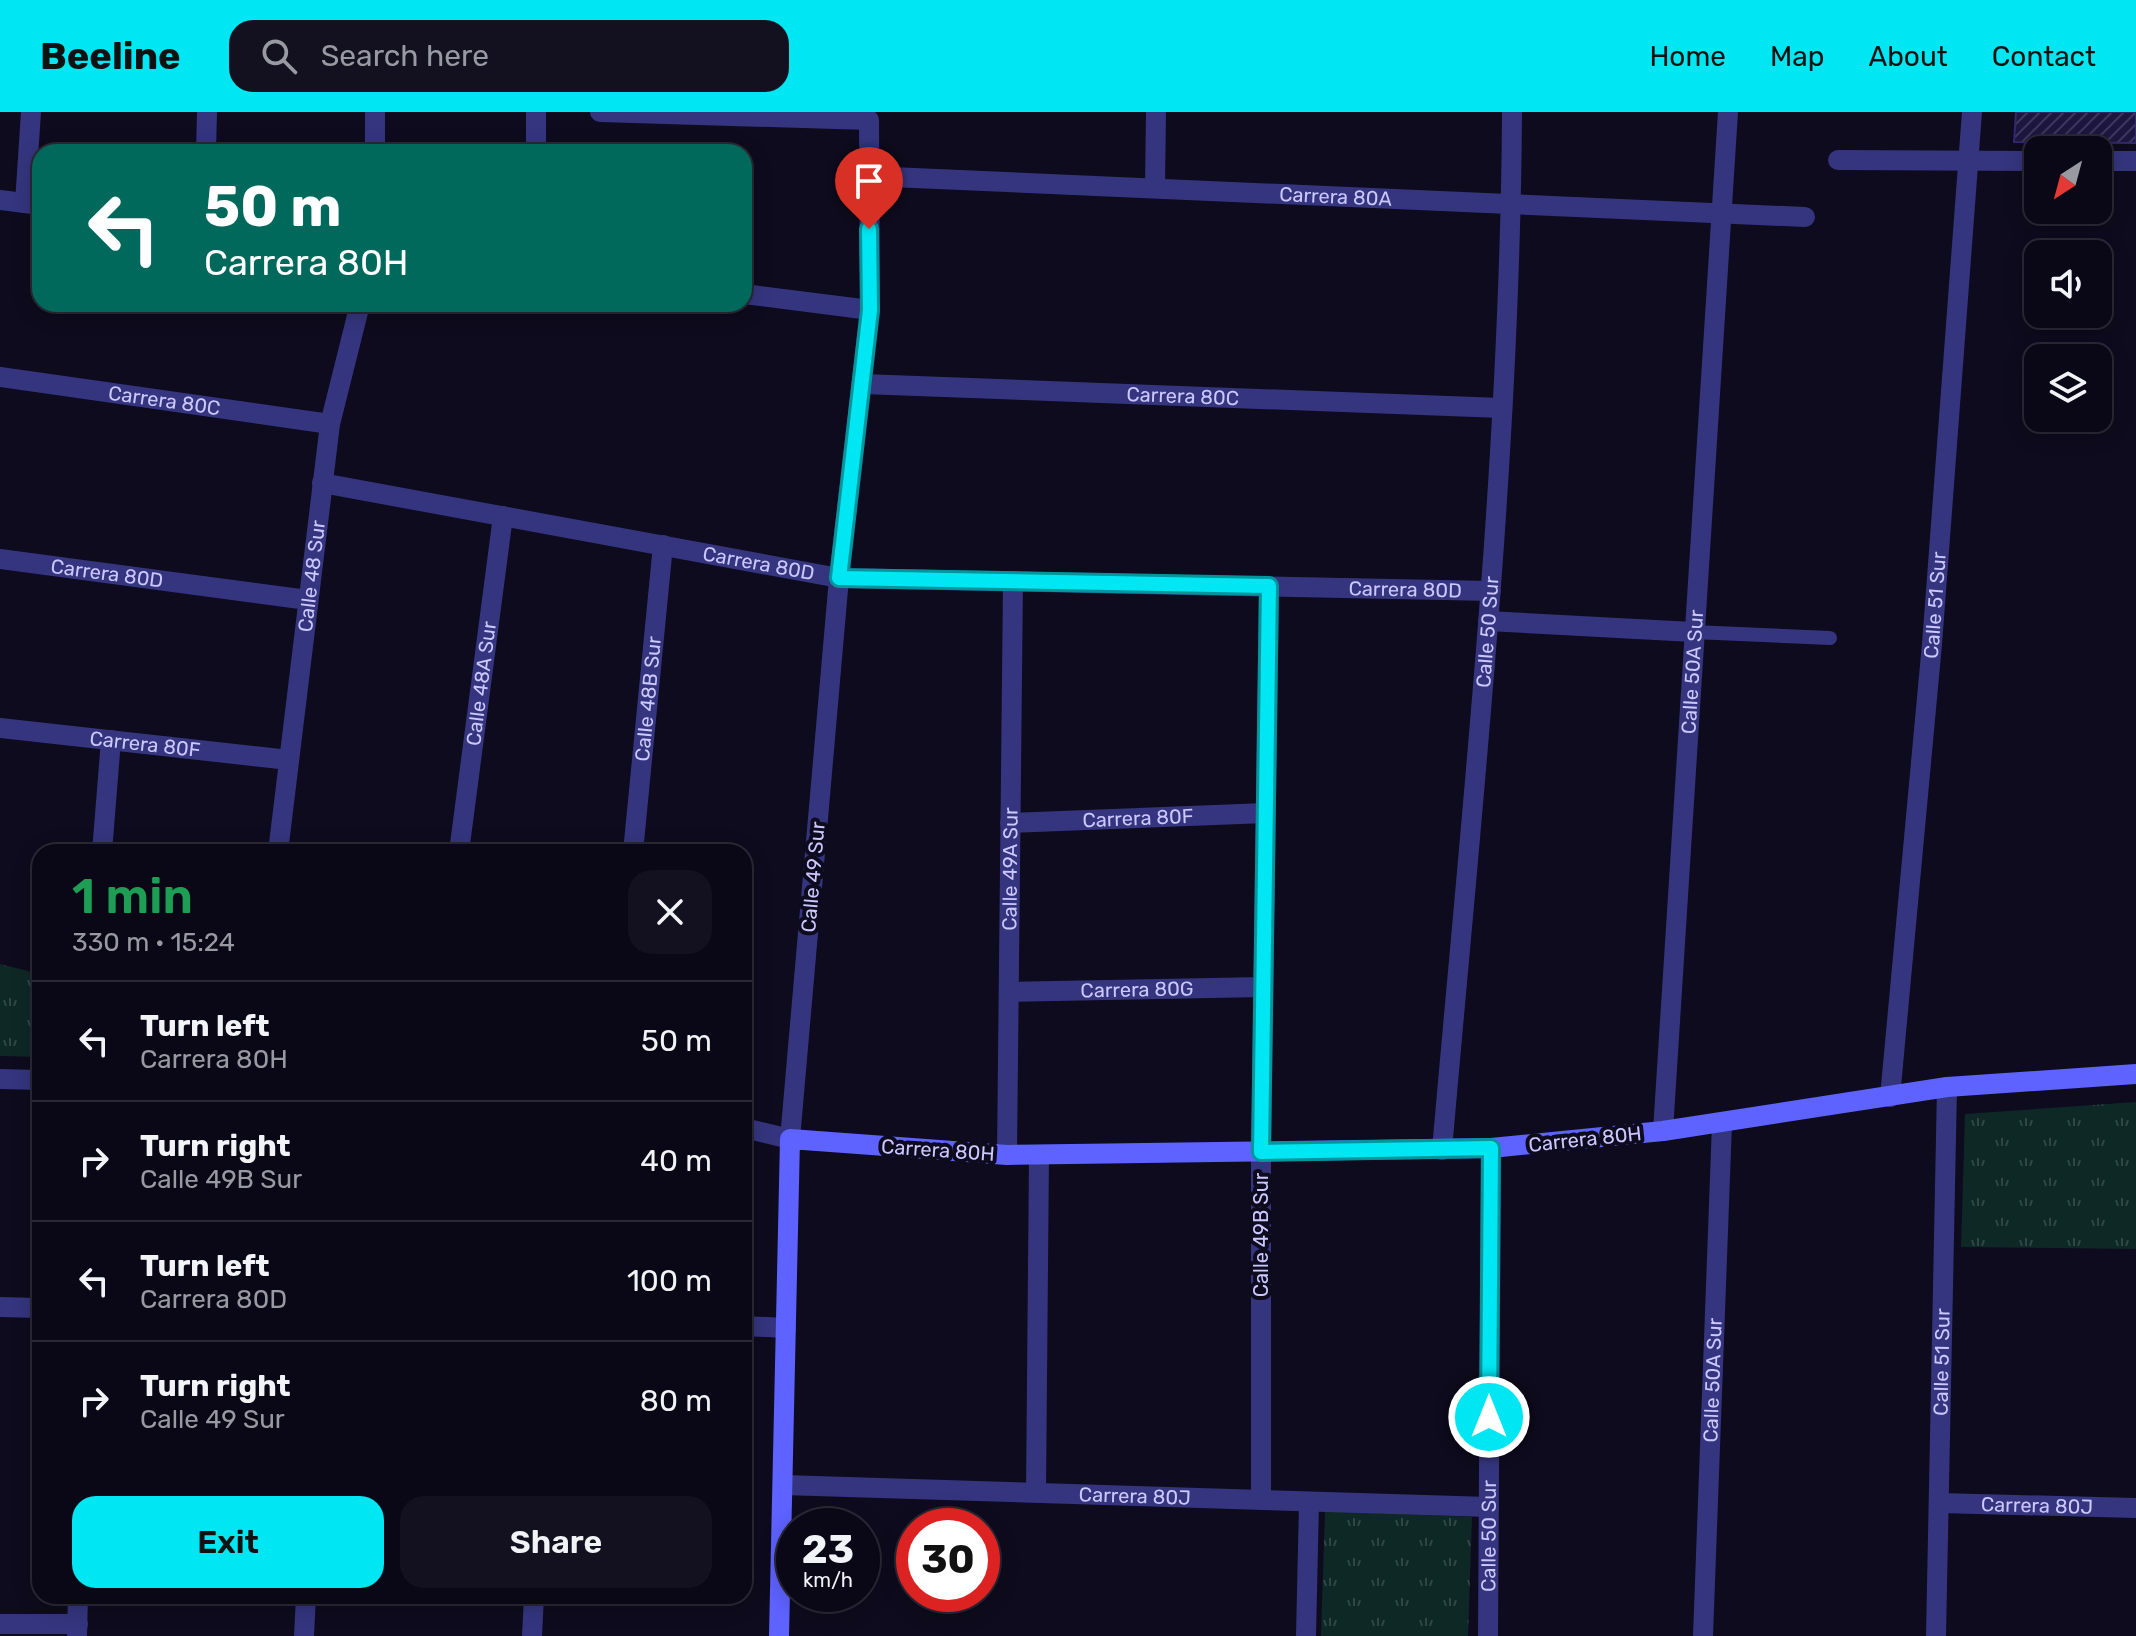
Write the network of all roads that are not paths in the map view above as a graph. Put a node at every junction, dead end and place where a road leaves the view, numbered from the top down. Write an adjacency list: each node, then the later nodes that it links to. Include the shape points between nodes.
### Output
1 (31, 112): 13 (street)
2 (207, 112): 10 (street)
3 (375, 112): 11 (street)
4 (536, 112): 12 (street)
5 (600, 112): 19 (street, Calle 49 Sur, via 869,120)
6 (1156, 112): 20 (street)
7 (1512, 112): 23 (street, Calle 50 Sur)
8 (1728, 112): 24 (street, Calle 50A Sur)
9 (1972, 112): 15 (street, Calle 51 Sur)
10 (206, 144)
11 (375, 144)
12 (536, 144)
13 (32, 158)
14 (1838, 160): 15 (street)
15 (1970, 161): 16 (street); 60 (street, Calle 51 Sur)
16 (2024, 161)
17 (2112, 161): 18 (street)
18 (2136, 161)
19 (868, 176): 20 (street, Carrera 80A); 27 (street, Calle 49 Sur)
20 (1155, 188): 23 (street, Carrera 80A)
21 (0, 200): 22 (street)
22 (32, 204)
23 (1511, 204): 24 (street, Carrera 80A); 31 (street, Calle 50 Sur)
24 (1721, 213): 25 (street, Carrera 80A); 43 (street, Calle 50A Sur)
25 (1805, 217)
26 (752, 295): 27 (street)
27 (870, 310): 30 (street, Calle 49 Sur)
28 (358, 312): 32 (street, Calle 48 Sur)
29 (0, 377): 32 (street, Carrera 80C)
30 (863, 384): 31 (street, Carrera 80C); 37 (street, Calle 49 Sur)
31 (1501, 408): 40 (street, Calle 50 Sur)
32 (330, 424): 33 (street, Calle 48 Sur)
33 (322, 483): 34 (street, Carrera 80D); 41 (street, Calle 48 Sur)
34 (503, 516): 35 (street, Carrera 80D); 52 (street, Calle 48A Sur)
35 (663, 545): 37 (street, Carrera 80D); 53 (street, Calle 48B Sur)
36 (0, 559): 41 (street, Carrera 80D)
37 (839, 578): 38 (street, Carrera 80D); 64 (street, Calle 49 Sur)
38 (1013, 581): 39 (street, Carrera 80D); 49 (street, Calle 49A Sur)
39 (1269, 586): 40 (street, Carrera 80D); 48 (street, Calle 49B Sur)
40 (1491, 591): 42 (street, Calle 50 Sur)
41 (308, 600): 47 (street, Calle 48 Sur)
42 (1488, 621): 43 (street); 66 (street, Calle 50 Sur)
43 (1693, 632): 44 (lane); 63 (street, Calle 50A Sur)
44 (1830, 638)
45 (0, 728): 46 (street, Carrera 80F)
46 (111, 740): 47 (street, Carrera 80F); 50 (street)
47 (289, 760): 51 (street, Calle 48 Sur)
48 (1266, 813): 49 (street, Carrera 80F); 54 (street, Calle 49B Sur)
49 (1010, 823): 55 (street, Calle 49A Sur)
50 (103, 844)
51 (279, 844)
52 (460, 844)
53 (634, 844)
54 (1263, 987): 55 (street, Carrera 80G); 67 (street, Calle 49B Sur)
55 (1009, 992): 68 (street, Calle 49A Sur)
56 (2136, 1074): 59 (street, Carrera 80H)
57 (0, 1079): 58 (street)
58 (32, 1080)
59 (1947, 1087): 60 (street, Carrera 80H); 78 (street, Calle 51 Sur)
60 (1890, 1097): 61 (street, Carrera 80H)
61 (1722, 1123): 63 (street, Carrera 80H); 91 (street, Calle 50A Sur)
62 (752, 1130): 64 (street, Carrera 80H)
63 (1663, 1131): 65 (street, Carrera 80H)
64 (790, 1139): 68 (street, Carrera 80H); 73 (street, Calle 49 Sur)
65 (1491, 1148): 66 (street, Carrera 80H); 79 (street, Calle 50 Sur)
66 (1442, 1150): 67 (street, Carrera 80H)
67 (1261, 1152): 69 (street, Carrera 80H); 76 (street, Calle 49B Sur)
68 (1007, 1155): 69 (street, Carrera 80H)
69 (1039, 1155): 75 (street)
70 (0, 1307): 71 (street)
71 (32, 1308)
72 (752, 1326): 73 (street)
73 (786, 1328): 74 (street, Calle 49 Sur)
74 (783, 1485): 75 (street, Carrera 80J); 88 (street, Calle 49 Sur)
75 (1036, 1493): 76 (street, Carrera 80J)
76 (1261, 1500): 77 (street, Carrera 80J)
77 (1309, 1502): 79 (street, Carrera 80J); 89 (street)
78 (1939, 1503): 80 (street, Carrera 80J); 92 (street, Calle 51 Sur)
79 (1489, 1507): 90 (street, Calle 50 Sur)
80 (2136, 1508)
81 (78, 1604): 85 (street)
82 (306, 1604): 86 (street)
83 (534, 1604): 87 (street)
84 (0, 1624): 85 (street)
85 (78, 1630)
86 (304, 1636)
87 (532, 1636)
88 (779, 1636)
89 (1306, 1636)
90 (1488, 1636)
91 (1703, 1636)
92 (1936, 1636)

